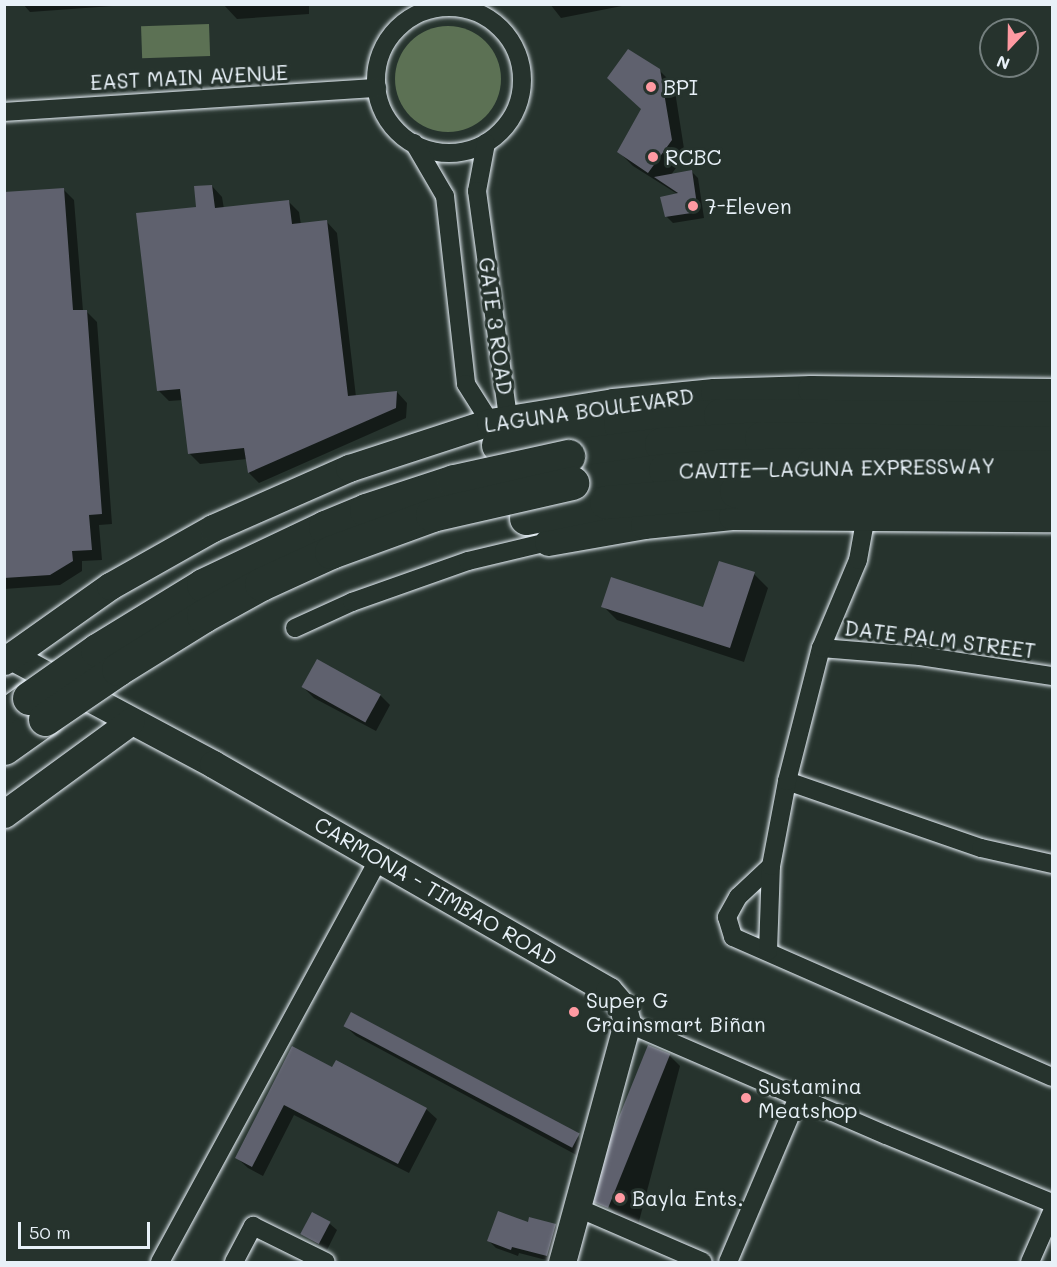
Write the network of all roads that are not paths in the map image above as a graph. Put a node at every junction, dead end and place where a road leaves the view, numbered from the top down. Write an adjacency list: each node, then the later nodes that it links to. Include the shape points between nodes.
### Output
1 (443, 6): 2 (street, via 413,16 394,31 381,52); 4 (street, via 491,20 516,50 522,82 517,107 504,128)
2 (377, 88): 3 (street, EAST MAIN AVENUE); 5 (street, via 388,120)
3 (4, 112)
4 (486, 142): 5 (street, via 466,150 445,152); 8 (street, GATE 3 ROAD, via 477,191)
5 (414, 143): 8 (street, GATE 3 ROAD, via 445,196 466,384)
6 (1053, 392): 8 (main road, LAGUNA BOULEVARD, via 758,390 660,397)
7 (1053, 418): 8 (highway, via 720,415)
8 (503, 431): 15 (main road, GATE 3 ROAD); 18 (main road, LAGUNA BOULEVARD, via 349,468 251,510 110,586)
9 (1053, 444): 11 (highway, CAVITE–LAGUNA EXPRESSWAY, via 771,438 661,444)
10 (1053, 467): 11 (highway, CAVITE–LAGUNA EXPRESSWAY, via 813,464 654,471)
11 (570, 470): 20 (highway, CAVITE–LAGUNA EXPRESSWAY, bridge, via 331,552 261,584 118,669)
12 (1053, 491): 15 (highway, via 736,491 638,498)
13 (866, 516): 14 (main road); 15 (main road, via 772,514 694,519 589,533); 17 (street, via 858,560)
14 (1053, 518)
15 (540, 524): 16 (street, via 498,553 352,602)
16 (295, 628)
17 (821, 648): 19 (street, DATE PALM STREET); 23 (street)
18 (7, 657): 21 (main road, CARMONA - TIMBAO ROAD)
19 (1053, 676)
20 (26, 711): 22 (highway, CAVITE–LAGUNA EXPRESSWAY)
21 (131, 722): 24 (main road); 25 (main road, CARMONA - TIMBAO ROAD)
22 (4, 748)
23 (787, 781): 26 (street, via 981,848); 27 (street)
24 (4, 814)
25 (379, 858): 29 (main road, CARMONA - TIMBAO ROAD, via 609,991 623,1007); 35 (street)
26 (1053, 864)
27 (771, 866): 28 (street); 28 (street, via 738,897 727,917 733,937)
28 (768, 951): 30 (street)
29 (627, 1023): 31 (street); 33 (main road)
30 (1053, 1077)
31 (798, 1097): 32 (street); 40 (street)
32 (1053, 1203)
33 (576, 1207): 38 (main road); 39 (street)
34 (1053, 1212): 41 (street)
35 (159, 1263)
36 (234, 1263): 37 (street, via 253,1226)
37 (326, 1263)
38 (562, 1263)
39 (703, 1263)
40 (728, 1263)
41 (1030, 1263)

